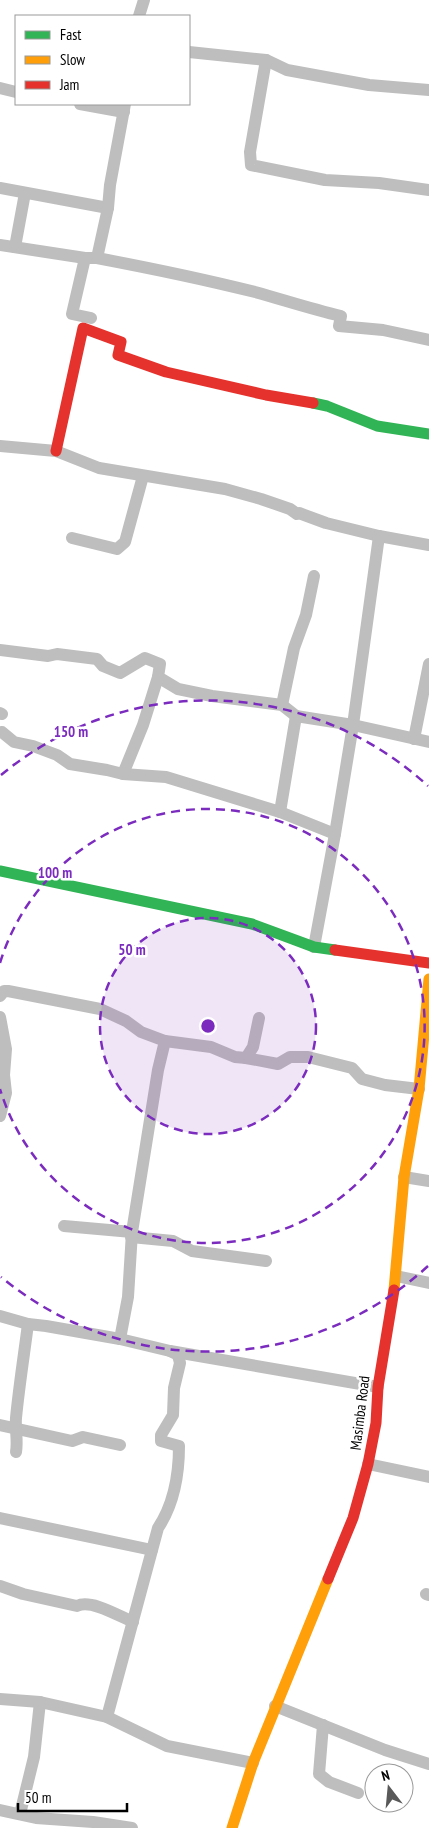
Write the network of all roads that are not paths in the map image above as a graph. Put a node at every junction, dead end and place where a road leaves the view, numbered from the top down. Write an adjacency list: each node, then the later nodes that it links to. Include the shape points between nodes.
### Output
1 (144, 0): 2 (street)
2 (139, 15)
3 (190, 52): 4 (street)
4 (266, 60): 6 (street, via 287,70 351,82); 11 (street, via 250,152 251,165 325,180)
5 (0, 88): 7 (street)
6 (429, 90)
7 (15, 92)
8 (91, 105): 9 (street)
9 (124, 108): 13 (street)
10 (0, 188): 12 (street)
11 (429, 190)
12 (25, 194): 13 (street); 15 (street)
13 (108, 208): 16 (street)
14 (0, 245): 15 (street)
15 (15, 247): 16 (street)
16 (91, 258): 17 (street, via 72,314); 18 (street, via 169,272 341,316 339,326 383,330)
17 (91, 318)
18 (429, 340)
19 (429, 434): 21 (street, via 378,426 327,406 166,372 118,355 121,342 83,328)
20 (0, 446): 21 (street)
21 (56, 451): 22 (street, via 100,468)
22 (143, 476): 23 (street, via 225,489 326,523); 24 (street, via 125,542 121,546 117,549)
23 (379, 536): 25 (street); 32 (street)
24 (72, 538)
25 (429, 545)
26 (314, 576): 30 (street)
27 (0, 650): 29 (street, via 97,660 120,673 145,658 160,664)
28 (429, 664): 34 (street)
29 (158, 677): 30 (street, via 186,690); 36 (street)
30 (282, 706): 31 (street)
31 (296, 716): 32 (street); 37 (street)
32 (353, 725): 34 (street); 38 (street)
33 (2, 732): 36 (street, via 14,742 57,754 70,764)
34 (414, 739): 35 (street)
35 (429, 742)
36 (123, 774): 37 (street, via 166,778)
37 (280, 812): 38 (street)
38 (335, 834): 40 (street)
39 (0, 871): 40 (street, via 252,924)
40 (314, 947): 41 (street)
41 (429, 963)
42 (429, 979): 48 (street, Masimba Road)
43 (0, 996): 46 (street, via 8,991 100,1009)
44 (0, 1017): 49 (street, via 6,1048 6,1093)
45 (259, 1018): 47 (street, via 253,1048)
46 (165, 1042): 47 (street, via 210,1047); 53 (street)
47 (246, 1058): 48 (street, via 278,1064 290,1057 308,1058 352,1068 362,1079)
48 (419, 1089): 50 (street, Masimba Road)
49 (0, 1116)
50 (404, 1177): 51 (street); 55 (street, Masimba Road)
51 (429, 1181)
52 (64, 1226): 53 (street)
53 (131, 1234): 54 (street, via 173,1241 192,1251); 59 (street, via 128,1297)
54 (266, 1261)
55 (396, 1276): 56 (street); 61 (street, Masimba Road)
56 (429, 1283)
57 (0, 1316): 58 (street)
58 (28, 1324): 59 (street); 63 (street)
59 (120, 1339): 60 (street)
60 (170, 1350): 61 (street); 69 (street, via 178,1355 180,1363 174,1388 174,1415 161,1440 179,1446 177,1478 167,1515 158,1528)
61 (378, 1387): 66 (street, Masimba Road, via 376,1423)
62 (0, 1425): 63 (street)
63 (15, 1428): 64 (street, via 72,1441 83,1437); 65 (street, via 18,1438)
64 (120, 1445)
65 (16, 1452)
66 (368, 1464): 67 (street); 74 (street, Masimba Road, via 353,1518)
67 (429, 1477)
68 (0, 1518): 69 (street)
69 (152, 1550): 71 (street)
70 (0, 1586): 71 (street, via 77,1606 83,1603 96,1606)
71 (133, 1622): 75 (street)
72 (0, 1699): 73 (street)
73 (40, 1702): 75 (street); 81 (street, via 34,1757)
74 (275, 1706): 76 (street); 77 (street, Masimba Road)
75 (107, 1717): 77 (street, via 167,1746)
76 (323, 1725): 78 (street); 79 (street, via 319,1774 329,1782)
77 (253, 1763): 84 (street, Masimba Road)
78 (429, 1764)
79 (358, 1793)
80 (0, 1810): 81 (street)
81 (20, 1814): 82 (street)
82 (36, 1823): 83 (street, via 93,1822)
83 (132, 1828)
84 (232, 1828)

